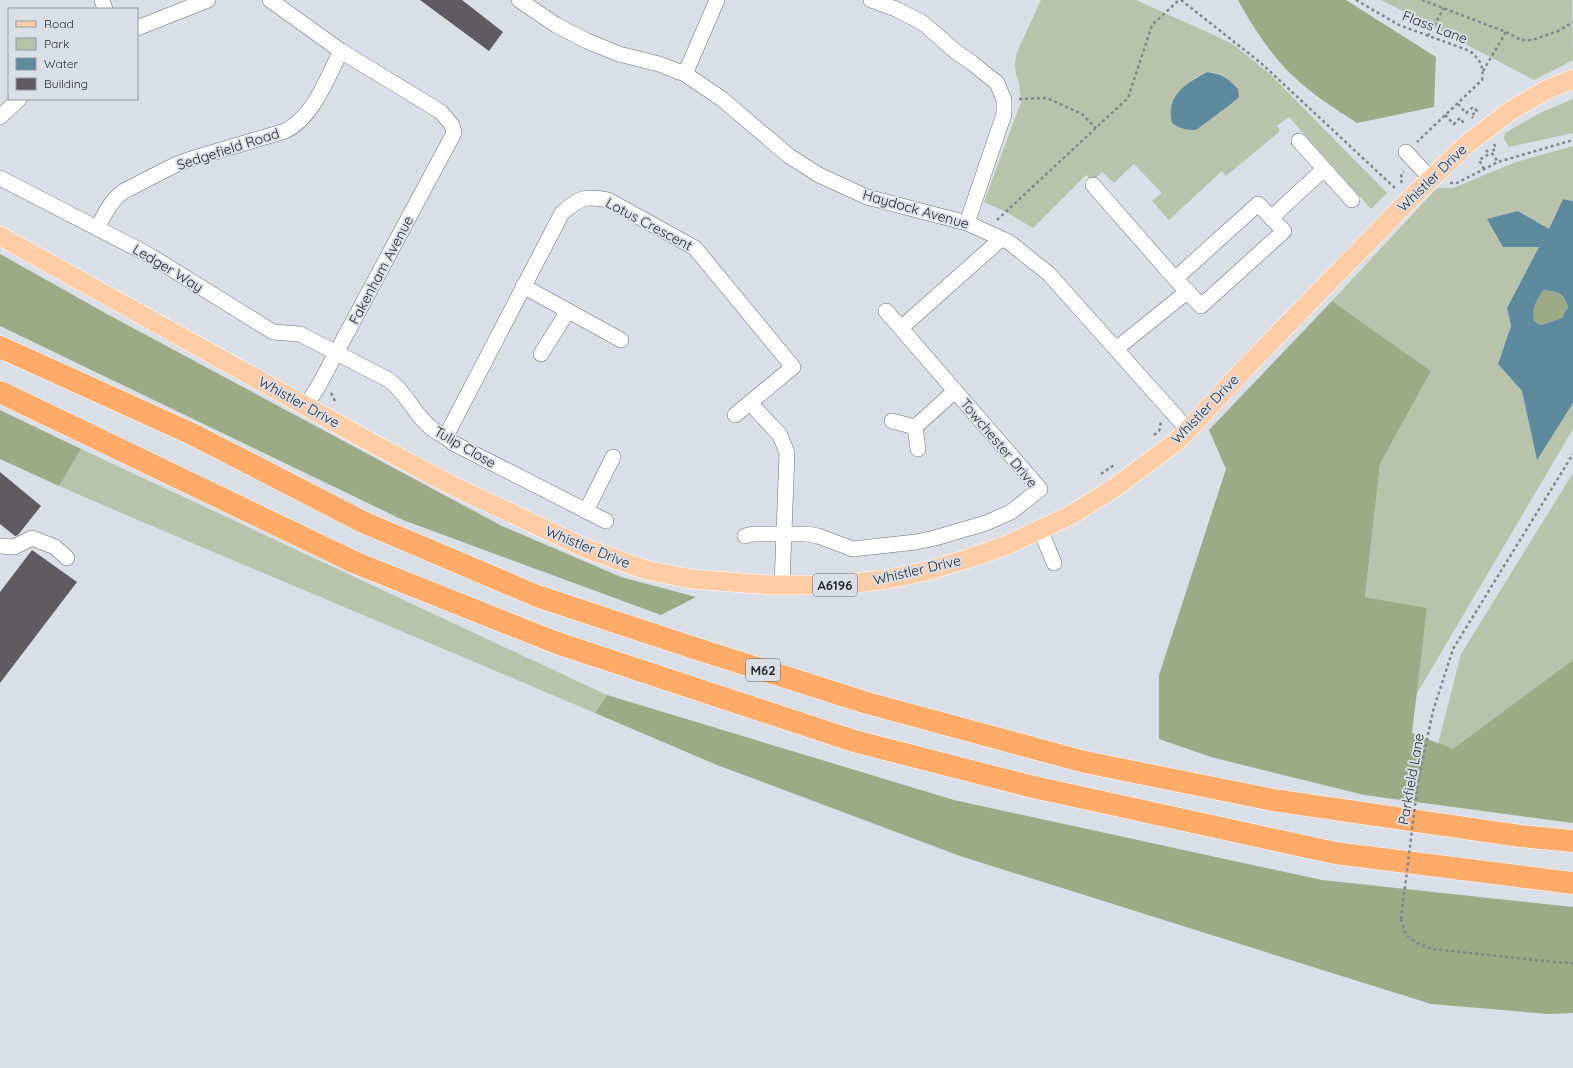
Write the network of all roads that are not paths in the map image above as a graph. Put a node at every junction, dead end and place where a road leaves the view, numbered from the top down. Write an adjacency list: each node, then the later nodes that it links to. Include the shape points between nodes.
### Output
1 (208, 0): 6 (street)
2 (270, 0): 7 (street)
3 (519, 0): 8 (street, Haydock Avenue, via 556,25 587,41 619,54 659,64)
4 (717, 0): 8 (street)
5 (871, 0): 20 (street, via 923,23 997,83 1004,100 1004,114)
6 (138, 28)
7 (341, 51): 21 (street, Sedgefield Road, via 308,113 295,126 177,164 124,191 109,205); 33 (street, Fakenham Avenue, via 441,112 452,125 454,133)
8 (685, 74): 20 (street, Haydock Avenue, via 722,99 789,156 819,175 867,197)
9 (1573, 79): 15 (main road, Whistler Drive / A6196, via 1546,90 1510,111 1471,140)
10 (18, 100): 11 (street)
11 (0, 117)
12 (1299, 141): 14 (street)
13 (1406, 152): 15 (street)
14 (1324, 169): 18 (street); 19 (street)
15 (1433, 176): 42 (main road, Whistler Drive / A6196)
16 (0, 178): 21 (street, Ledger Way)
17 (1093, 185): 24 (street)
18 (1352, 200)
19 (1271, 218): 24 (street, via 1258,204); 26 (street, via 1284,232 1201,306)
20 (967, 223): 23 (street, Haydock Avenue)
21 (97, 228): 33 (street, Ledger Way, via 149,255 273,332 300,334)
22 (0, 236): 38 (main road, Whistler Drive / A6196)
23 (1001, 239): 29 (street); 32 (street, Haydock Avenue, via 1009,242 1049,274)
24 (1176, 278): 26 (street)
25 (523, 286): 27 (street); 37 (street, Lotus Crescent, via 562,214 577,200 593,197 608,200 695,248 793,367); 43 (street, Lotus Crescent)
26 (1188, 291): 32 (street)
27 (568, 311): 30 (street); 34 (street)
28 (886, 311): 29 (street, Towchester Drive)
29 (900, 328): 35 (street, Towchester Drive)
30 (621, 340)
31 (0, 347): 55 (highway, M62, via 192,434 363,522 537,596 867,703 1085,762 1273,800 1520,836)
32 (1116, 349): 42 (street, Haydock Avenue)
33 (337, 352): 38 (street, Fakenham Avenue); 43 (street, Tulip Close, via 396,385 430,427)
34 (541, 354)
35 (955, 391): 41 (street, Towchester Drive); 49 (street, Towchester Drive, via 1040,489 1011,512 986,523 935,538 852,549 818,536)
36 (0, 392): 56 (highway, via 356,563 556,644 854,741 1029,786 1334,853)
37 (750, 403): 39 (street); 49 (street, via 780,435 787,453)
38 (306, 406): 54 (main road, Whistler Drive / A6196, via 426,472 587,549 646,570 691,579)
39 (735, 415)
40 (892, 421): 41 (street)
41 (915, 427): 44 (street)
42 (1188, 430): 48 (main road, Whistler Drive / A6196, via 1114,488 1071,515)
43 (446, 436): 46 (street, Tulip Close, via 453,443)
44 (918, 449)
45 (613, 457): 46 (street)
46 (586, 512): 47 (street, Tulip Close)
47 (606, 521)
48 (1040, 529): 53 (street); 54 (main road, Whistler Drive / A6196, via 1006,545 927,571 889,579 837,585)
49 (784, 533): 50 (street); 54 (street)
50 (745, 536)
51 (0, 546): 52 (street, via 14,547 32,538 55,547)
52 (67, 558)
53 (1054, 563)
54 (782, 585)
55 (1573, 841)
56 (1573, 883)

